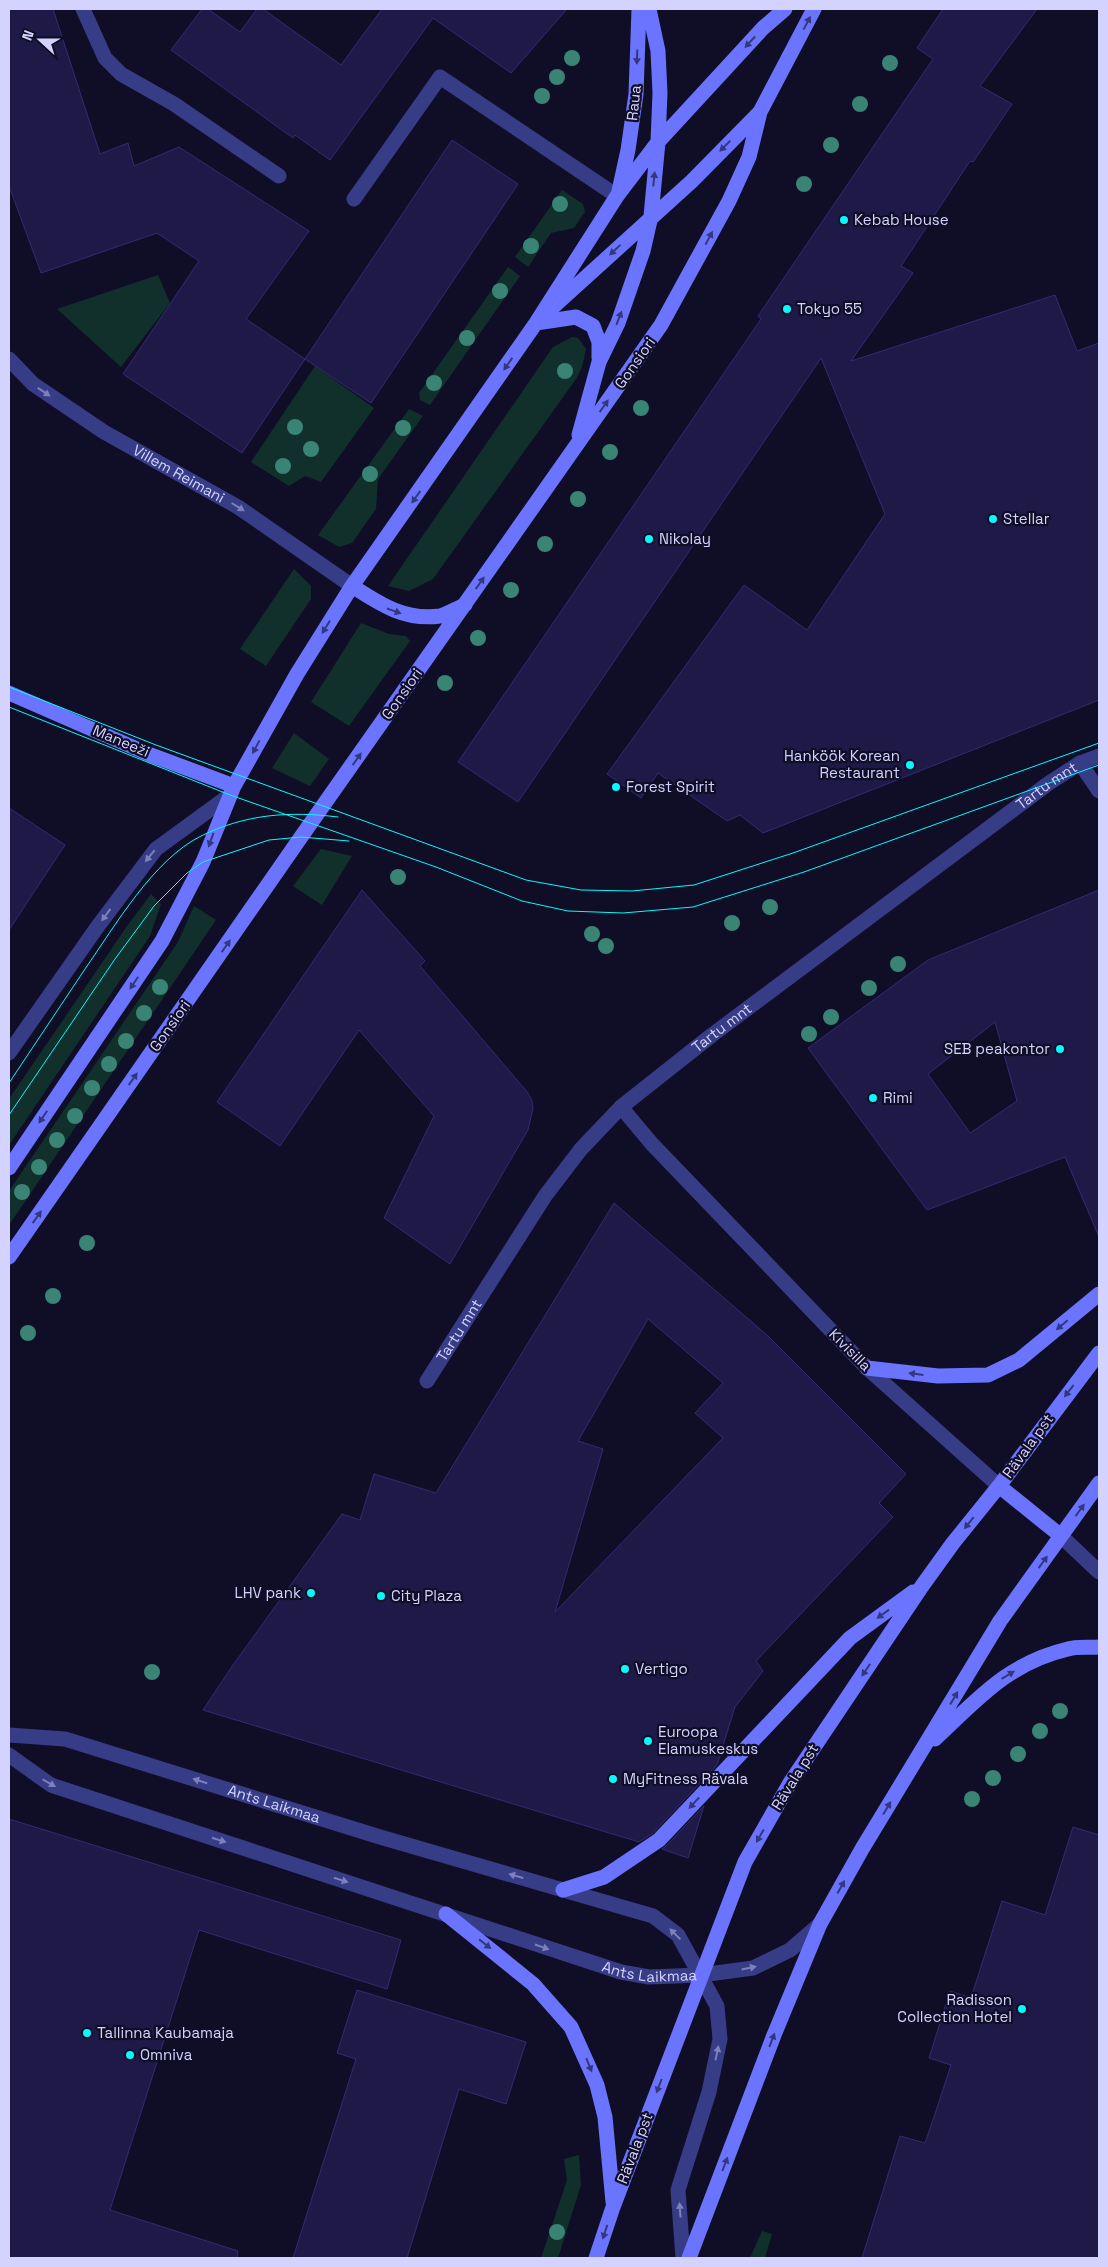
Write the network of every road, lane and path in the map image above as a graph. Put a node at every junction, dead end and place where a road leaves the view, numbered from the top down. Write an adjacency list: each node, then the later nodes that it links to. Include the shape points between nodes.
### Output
1 (83, 9): 8 (street, via 104,58 121,74 174,104)
2 (639, 9): 9 (street, Raua, one-way to 9, via 636,94)
3 (649, 9): 7 (street, Raua, via 658,51)
4 (785, 9): 7 (street, Gonsiori, one-way to 7, via 763,28)
5 (814, 9): 6 (street, Gonsiori, one-way to 5)
6 (760, 112): 11 (street, Gonsiori, one-way to 11, via 692,181); 15 (street, Gonsiori, one-way to 6, via 662,325 729,201 749,157)
7 (658, 142): 9 (street, Gonsiori); 11 (street, Raua, one-way to 7)
8 (279, 176)
9 (617, 196): 10 (street, via 440,77); 12 (street, Gonsiori)
10 (354, 199)
11 (650, 216): 12 (street, Gonsiori, one-way to 12); 14 (street, Raua, one-way to 11, via 618,323 643,250)
12 (536, 324): 14 (street, via 576,317 594,326 599,342); 16 (street, Gonsiori, one-way to 16)
13 (9, 359): 16 (street, Villem Reimani, one-way to 16, via 33,384 104,432 238,506)
14 (599, 362): 15 (street)
15 (576, 446): 17 (street, Gonsiori, one-way to 15)
16 (352, 586): 17 (street, one-way to 17, via 385,608 412,617 441,616); 21 (street, Gonsiori, one-way to 21, via 297,674)
17 (465, 605): 26 (street, Gonsiori, one-way to 17)
18 (9, 693): 21 (street, Maneeži)
19 (1099, 756): 20 (street, Tartu mnt)
20 (1080, 763): 22 (street); 24 (street, Tartu mnt, via 727,1023)
21 (232, 791): 23 (street, one-way to 23, via 156,849 108,911); 25 (street, Gonsiori, one-way to 25, via 203,862 162,941)
22 (1099, 791)
23 (9, 1053)
24 (621, 1107): 29 (street, Kivisilla, via 652,1144); 30 (street, Tartu mnt, via 581,1149 545,1196)
25 (9, 1168)
26 (9, 1258)
27 (1099, 1294): 29 (street, one-way to 29, via 1019,1360 988,1375 938,1376)
28 (1099, 1352): 32 (street, Rävala pst, one-way to 32)
29 (867, 1368): 32 (street, Kivisilla)
30 (427, 1381)
31 (1099, 1483): 33 (street, one-way to 31)
32 (1000, 1486): 33 (street, Kivisilla); 35 (street, Rävala pst, one-way to 35)
33 (1061, 1536): 34 (street, Kivisilla); 38 (street, one-way to 33, via 1000,1621)
34 (1099, 1572)
35 (922, 1586): 40 (street, one-way to 40, via 850,1638 659,1840 604,1877); 43 (street, Rävala pst, one-way to 43, via 790,1783 745,1862)
36 (1099, 1647): 38 (street, one-way to 36, via 993,1684 1028,1662 1069,1648)
37 (9, 1735): 40 (street, Ants Laikmaa, one-way to 37, via 65,1739)
38 (920, 1754): 42 (street, one-way to 38)
39 (9, 1755): 41 (street, Ants Laikmaa, one-way to 41, via 51,1785)
40 (563, 1890): 43 (street, Ants Laikmaa, one-way to 40, via 678,1936 653,1916)
41 (446, 1914): 43 (street, Ants Laikmaa, one-way to 43, via 621,1972 649,1977); 44 (street, one-way to 44, via 533,1984 571,2027 596,2085 605,2117)
42 (820, 1924): 43 (street, one-way to 42, via 753,1968 790,1950); 47 (street, one-way to 42)
43 (701, 1975): 44 (street, Rävala pst, one-way to 44); 46 (street, one-way to 43, via 678,2190 709,2092 720,2038 717,2006)
44 (613, 2206): 45 (street, Rävala pst, one-way to 45)
45 (596, 2258)
46 (683, 2258)
47 (689, 2258)

